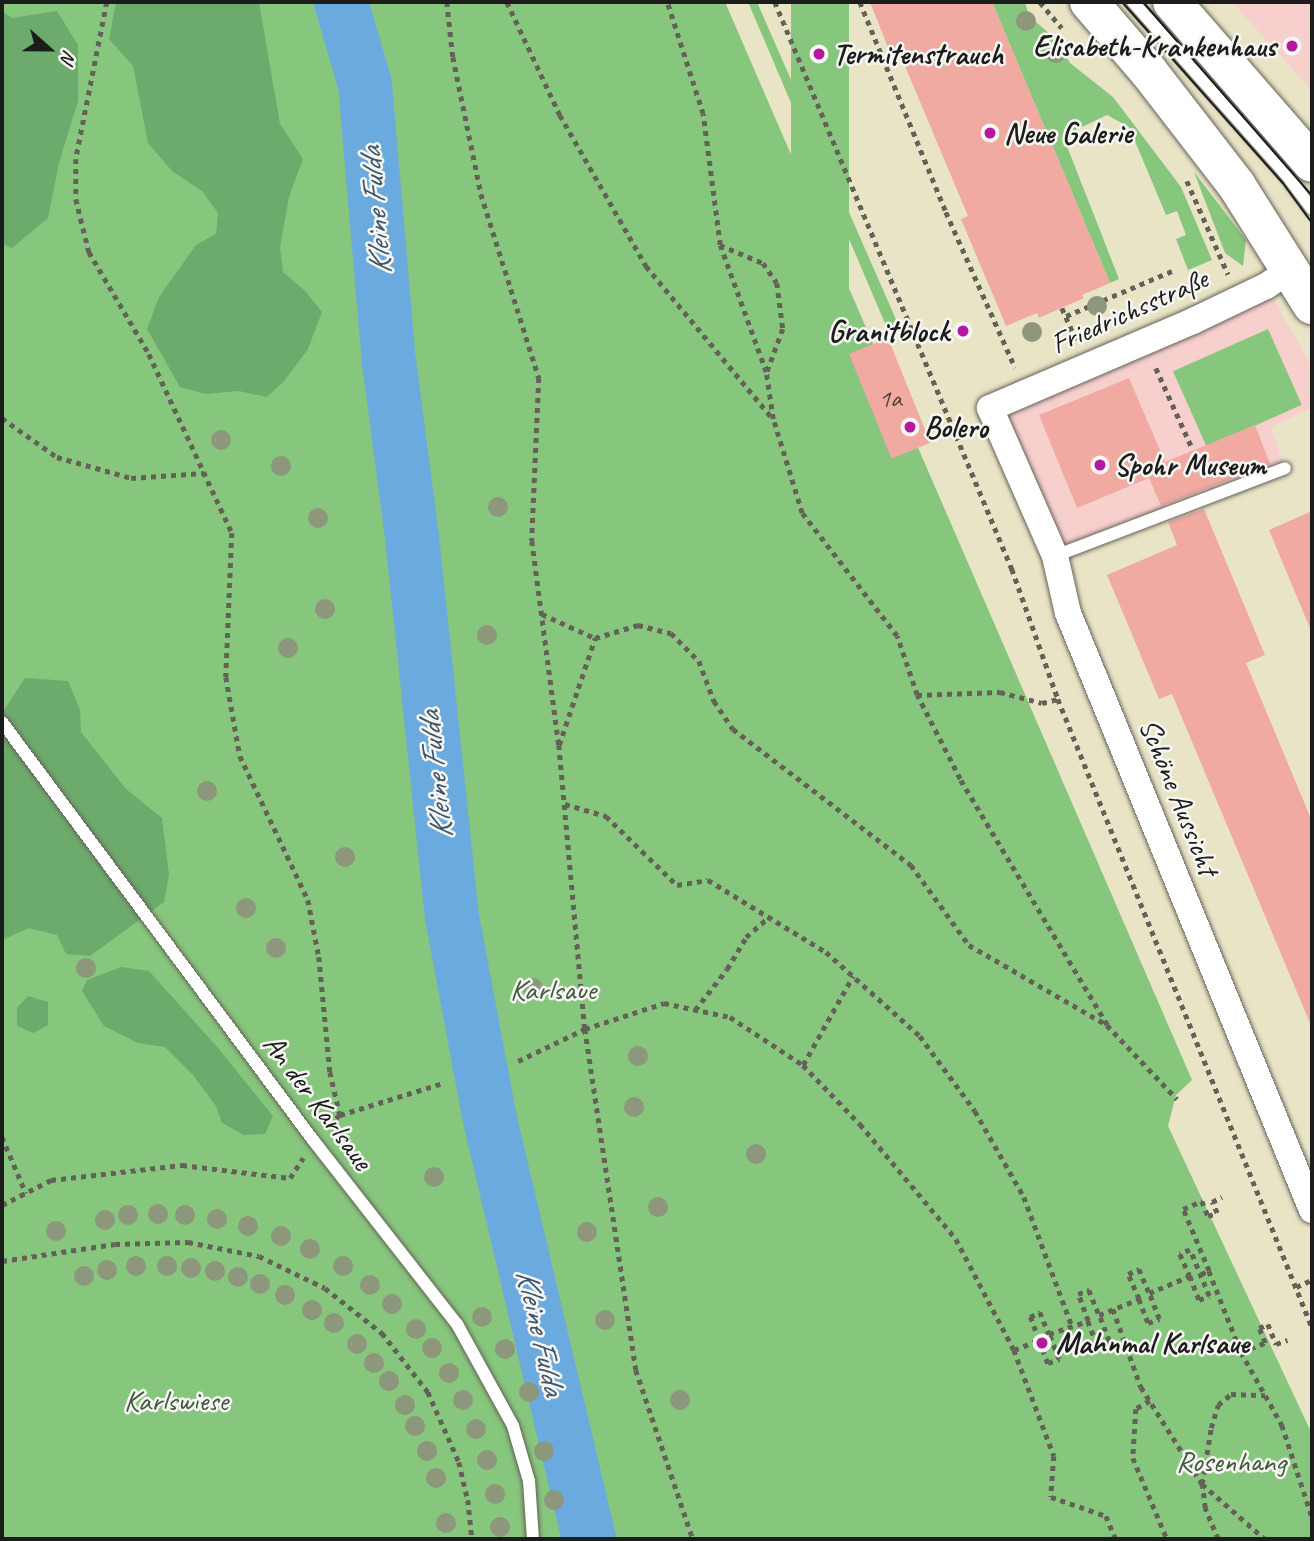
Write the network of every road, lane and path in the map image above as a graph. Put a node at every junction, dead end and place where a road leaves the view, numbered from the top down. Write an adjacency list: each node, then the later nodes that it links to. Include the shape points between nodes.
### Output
1 (107, 2): 30 (path, via 76,159 76,199 89,251 149,354)
2 (447, 2): 32 (path, via 453,57 481,194 539,377 532,541)
3 (507, 2): 27 (path, via 560,115 646,266)
4 (667, 2): 15 (path, via 702,114)
5 (775, 2): 35 (path, via 1007,557)
6 (860, 2): 24 (path)
7 (1040, 2): 11 (path)
8 (1088, 2): 17 (main road, via 1237,186)
9 (1133, 2): 14 (lane)
10 (1172, 2): 12 (main road)
11 (1070, 37)
12 (1312, 163)
13 (1181, 173): 17 (path, via 1226,274)
14 (1312, 209)
15 (720, 245): 23 (path); 23 (path, via 763,262 777,283 783,329)
16 (1172, 271): 20 (path)
17 (1279, 277): 18 (main road); 22 (street, Friedrichsstraße)
18 (1312, 306)
19 (1062, 308): 20 (path)
20 (1066, 316): 21 (path)
21 (1072, 331)
22 (1144, 341): 24 (street, Friedrichsstraße); 28 (path)
23 (766, 372): 27 (path)
24 (1027, 393): 25 (street, Friedrichsstraße)
25 (990, 408): 31 (street, Schöne Aussicht)
26 (2, 418): 30 (path, via 57,457 131,478)
27 (774, 419): 34 (path, via 802,513 897,636)
28 (1193, 450)
29 (1285, 468): 31 (lane)
30 (204, 473): 48 (path, via 232,533 226,677 240,756 308,900 320,957 330,1072)
31 (1055, 556): 55 (street, Schöne Aussicht, via 1068,613)
32 (541, 614): 33 (path); 37 (path)
33 (595, 638): 37 (path); 42 (path, via 638,625 671,633 699,661 714,701 733,729 911,865 969,945)
34 (917, 695): 35 (path, via 1000,692 1042,703); 42 (path, via 960,779)
35 (1058, 699): 61 (path)
36 (2, 722): 50 (lane, An der Karlsaue)
37 (559, 746): 38 (path)
38 (565, 804): 39 (path, via 606,816 677,885 708,880); 43 (path)
39 (768, 918): 40 (path, via 826,952); 41 (path, via 746,937)
40 (853, 976): 45 (path); 67 (path, via 920,1036 975,1111 1024,1197)
41 (695, 1010): 43 (path, via 664,1003); 45 (path, via 730,1017)
42 (1107, 1025): 47 (path)
43 (585, 1029): 44 (path); 80 (path, via 636,1370)
44 (519, 1061)
45 (803, 1065): 72 (path, via 860,1124 956,1239)
46 (440, 1084): 48 (path)
47 (1177, 1099)
48 (340, 1115): 50 (path)
49 (2, 1137): 52 (path)
50 (313, 1140): 79 (lane, An der Karlsaue, via 457,1324 492,1383 513,1426 528,1481)
51 (290, 1178): 52 (path, via 182,1165 51,1180)
52 (26, 1193): 54 (path)
53 (1222, 1197): 57 (path, via 1212,1202 1217,1213 1208,1216 1202,1201 1183,1209)
54 (2, 1205)
55 (1312, 1210)
56 (2, 1261): 78 (path, via 115,1244 188,1242 259,1256 326,1287 382,1332 428,1392 459,1462)
57 (1209, 1271): 58 (path); 73 (path)
58 (1201, 1275): 59 (path, via 1209,1296 1199,1300); 59 (path, via 1190,1250 1180,1254)
59 (1190, 1276): 62 (path)
60 (1312, 1280): 61 (path)
61 (1296, 1287): 68 (path)
62 (1149, 1293): 63 (path, via 1139,1269 1128,1273); 63 (path, via 1159,1319 1148,1324)
63 (1139, 1299): 64 (path)
64 (1114, 1309): 65 (path); 75 (path)
65 (1099, 1315): 66 (path, via 1109,1341 1097,1345); 66 (path, via 1089,1290 1078,1294)
66 (1088, 1321): 67 (path)
67 (1072, 1326): 69 (path)
68 (1312, 1327)
69 (1049, 1334): 71 (path, via 1040,1312 1030,1317); 71 (path, via 1059,1359 1048,1363)
70 (1287, 1339): 73 (path, via 1276,1344 1268,1324 1259,1328 1265,1343)
71 (1039, 1340): 72 (path)
72 (1014, 1350): 81 (path, via 1054,1456 1051,1497 1106,1516)
73 (1241, 1352): 74 (path)
74 (1265, 1395): 76 (path, via 1231,1394 1218,1405); 77 (path, via 1282,1425)
75 (1150, 1401): 76 (path); 82 (path, via 1136,1409 1133,1458)
76 (1202, 1484): 83 (path, via 1205,1507); 84 (path)
77 (1312, 1517)
78 (472, 1539)
79 (533, 1539)
80 (693, 1539)
81 (1116, 1539)
82 (1167, 1539)
83 (1218, 1539)
84 (1265, 1539)

